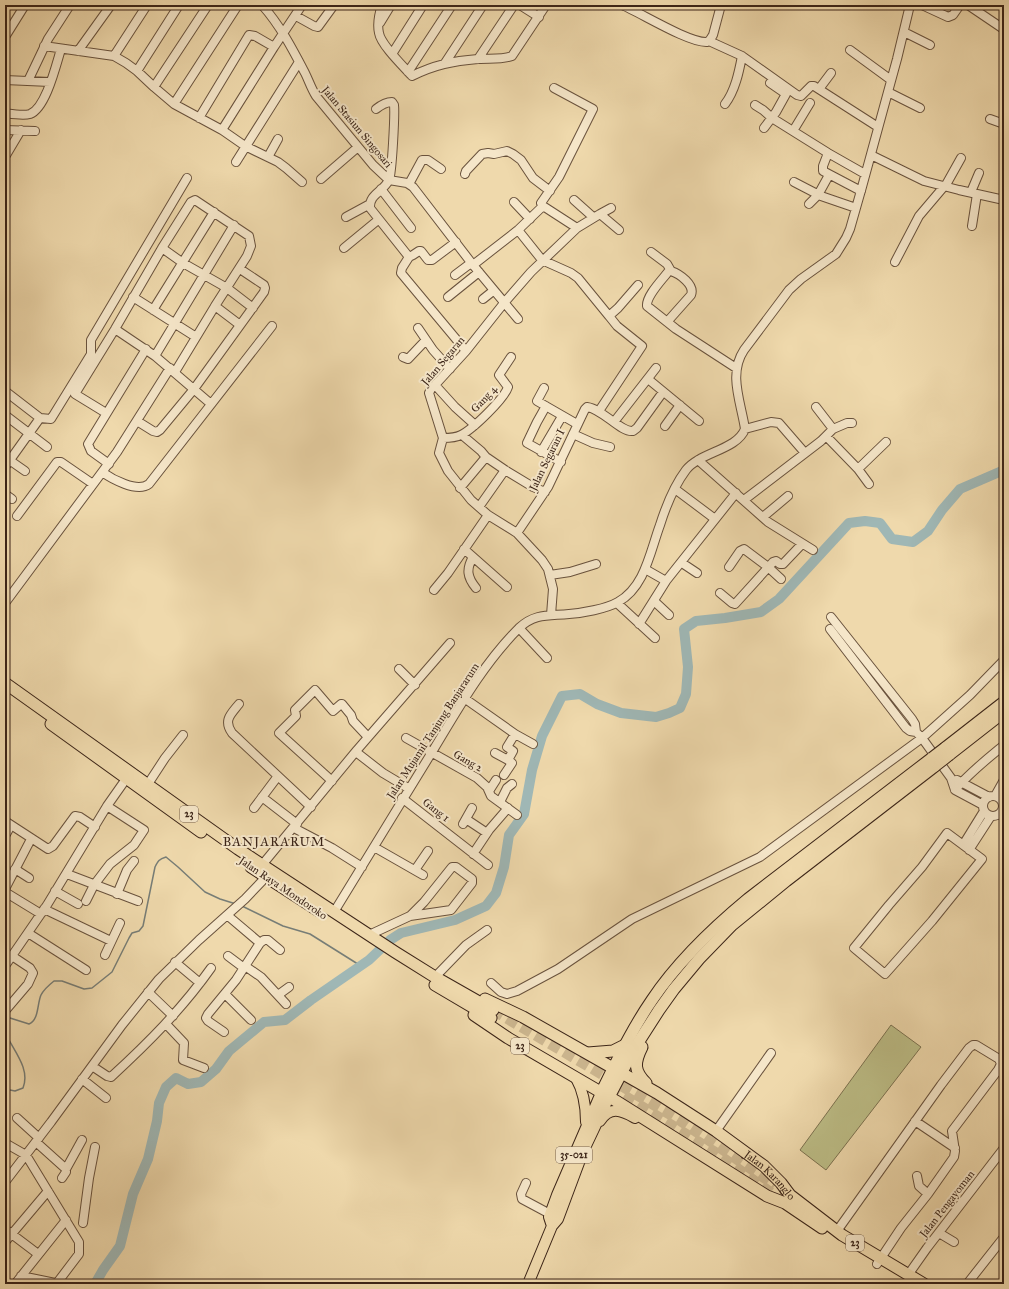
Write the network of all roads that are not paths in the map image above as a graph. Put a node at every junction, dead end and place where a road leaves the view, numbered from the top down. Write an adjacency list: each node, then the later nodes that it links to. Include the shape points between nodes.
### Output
1 (25, 5): 31 (street)
2 (70, 5): 34 (street)
3 (110, 5): 38 (street)
4 (147, 5): 40 (street)
5 (179, 5): 45 (street)
6 (208, 5): 53 (street)
7 (238, 5): 58 (street)
8 (264, 5): 30 (street, Jalan Stasiun Singosari)
9 (302, 5): 25 (street)
10 (334, 5): 25 (street, via 318,27)
11 (382, 5): 27 (street)
12 (391, 5): 27 (street)
13 (423, 5): 39 (street)
14 (452, 5): 46 (street)
15 (483, 5): 44 (street)
16 (514, 5): 42 (street)
17 (520, 5): 26 (street)
18 (546, 5): 26 (street)
19 (622, 5): 32 (street, via 686,37)
20 (721, 5): 32 (street)
21 (910, 5): 29 (street)
22 (922, 5): 23 (street, via 946,17 953,15)
23 (960, 5)
24 (968, 5): 28 (street)
25 (296, 16): 30 (street)
26 (539, 17): 42 (street, via 512,56)
27 (378, 25): 39 (street, via 379,36)
28 (1002, 28)
29 (904, 32): 33 (street); 49 (street)
30 (283, 33): 35 (street); 43 (street, Jalan Stasiun Singosari)
31 (5, 37)
32 (709, 41): 41 (street)
33 (930, 45)
34 (44, 46): 36 (street); 50 (street)
35 (274, 47): 64 (street, via 255,36 249,36); 72 (street)
36 (61, 49): 38 (street); 51 (street)
37 (850, 50): 49 (street)
38 (78, 51): 40 (street)
39 (392, 54): 46 (street)
40 (114, 56): 45 (street)
41 (742, 56): 55 (street, via 797,95 801,96 811,86); 59 (street)
42 (478, 59): 44 (street)
43 (299, 62): 76 (street); 77 (street, Jalan Stasiun Singosari, via 312,90)
44 (445, 63): 46 (street, via 412,76)
45 (137, 71): 53 (street)
46 (408, 72)
47 (831, 73): 55 (street)
48 (5, 80): 50 (street)
49 (891, 80): 56 (street)
50 (28, 81): 51 (street)
51 (50, 82): 63 (street, via 44,101 33,112)
52 (770, 83): 65 (street, via 786,94)
53 (154, 87): 58 (street)
54 (554, 88): 97 (street, via 593,109)
55 (819, 88): 68 (street)
56 (888, 92): 62 (street); 68 (street)
57 (810, 103): 74 (street)
58 (174, 104): 64 (street)
59 (725, 104)
60 (755, 105): 65 (street)
61 (376, 108): 88 (street, via 388,102 393,103 394,107 392,156)
62 (920, 108)
63 (5, 113)
64 (199, 118): 72 (street)
65 (772, 118): 69 (street); 74 (street)
66 (990, 119): 67 (street)
67 (1004, 124)
68 (878, 127): 79 (street)
69 (764, 128)
70 (5, 130): 71 (street)
71 (21, 130): 73 (street); 80 (street)
72 (222, 130): 76 (street)
73 (35, 131)
74 (794, 131): 78 (street)
75 (278, 139): 81 (street)
76 (245, 146): 81 (street); 83 (street)
77 (358, 147): 88 (street, Jalan Stasiun Singosari); 91 (street)
78 (828, 153): 87 (street); 89 (street, via 823,171)
79 (871, 155): 87 (street); 95 (street, via 924,181)
80 (5, 157)
81 (268, 157): 92 (street)
82 (961, 158): 95 (street)
83 (236, 162)
84 (441, 169): 94 (street, via 424,160)
85 (979, 173): 99 (street)
86 (465, 174): 97 (street, via 482,154 508,151 521,160 533,178)
87 (865, 174): 98 (street)
88 (383, 175): 94 (street); 96 (street)
89 (829, 175): 98 (street); 100 (street)
90 (187, 178): 168 (street, via 91,340 91,354)
91 (321, 179)
92 (302, 182)
93 (794, 182): 100 (street)
94 (409, 184): 120 (street)
95 (944, 186): 99 (street); 126 (street, via 919,216)
96 (381, 189): 104 (street); 116 (street)
97 (550, 191): 106 (street, via 541,203)
98 (861, 191): 108 (street)
99 (974, 193): 101 (street); 115 (street)
100 (818, 194): 105 (street); 108 (street)
101 (1003, 198)
102 (574, 200): 110 (street)
103 (514, 202): 112 (street)
104 (370, 204): 111 (street); 113 (street)
105 (809, 204)
106 (543, 206): 112 (street); 117 (street)
107 (611, 208): 110 (street, Jalan Segaran)
108 (856, 208): 160 (street, via 850,229 839,250 789,290 744,350)
109 (214, 212): 114 (street); 121 (street, via 197,201 192,201); 127 (street)
110 (596, 216): 117 (street, Jalan Segaran); 119 (street)
111 (346, 218)
112 (530, 219): 118 (street)
113 (378, 220): 122 (street); 124 (street)
114 (234, 225): 129 (street, via 249,236 251,241 249,252); 132 (street)
115 (972, 226)
116 (411, 228)
117 (577, 228): 125 (street, Jalan Segaran)
118 (518, 230): 125 (street); 128 (street)
119 (619, 230)
120 (456, 242): 124 (street, via 433,260 428,260 420,250); 128 (street)
121 (162, 248): 127 (street); 138 (street)
122 (344, 248)
123 (651, 252): 130 (street, via 667,264)
124 (409, 257): 155 (street, via 401,270 402,276)
125 (542, 260): 140 (street, Jalan Segaran); 144 (street, via 578,278)
126 (895, 262)
127 (183, 263): 132 (street); 143 (street)
128 (472, 264): 131 (street); 133 (street)
129 (240, 269): 135 (street); 142 (street, via 264,284 264,292)
130 (671, 271): 149 (street, via 690,285 692,292); 149 (street, via 666,273 647,302 648,308)
131 (479, 272): 136 (street); 137 (street)
132 (205, 274): 135 (street); 146 (street)
133 (455, 275)
134 (638, 285): 144 (street)
135 (227, 288): 141 (street); 142 (street)
136 (493, 291): 139 (street); 140 (street)
137 (448, 297)
138 (133, 298): 143 (street); 151 (street)
139 (483, 299)
140 (504, 303): 145 (street); 155 (street, Jalan Segaran)
141 (214, 306): 147 (street); 152 (street)
142 (253, 308): 147 (street)
143 (153, 310): 146 (street)
144 (609, 316): 174 (street, via 617,326 642,346)
145 (518, 319)
146 (174, 323): 152 (street); 156 (street)
147 (240, 325): 166 (street)
148 (272, 326): 170 (street)
149 (672, 326): 160 (street)
150 (418, 328): 153 (street)
151 (115, 329): 154 (street); 168 (street)
152 (196, 337): 162 (street)
153 (426, 340): 157 (street, via 408,359); 161 (street)
154 (146, 349): 156 (street); 175 (street)
155 (466, 351): 161 (street, Jalan Segaran)
156 (156, 356): 162 (street)
157 (403, 357)
158 (511, 357): 184 (street, Gang 4, via 499,375 507,384 507,391)
159 (656, 368): 163 (street)
160 (736, 368): 185 (street)
161 (450, 369): 164 (street, Jalan Segaran)
162 (172, 370): 166 (street); 179 (street)
163 (648, 379): 169 (street); 181 (street)
164 (435, 386): 184 (street); 192 (street, Jalan Segaran, via 431,388 429,395)
165 (544, 388): 172 (street, via 537,400)
166 (194, 389): 170 (street); 179 (street, via 159,431 153,431)
167 (5, 391): 177 (street)
168 (72, 392): 175 (street); 177 (street, via 52,418)
169 (663, 392): 171 (street); 181 (street, via 638,428 633,431 626,430)
170 (211, 404): 206 (street, via 146,486 119,482)
171 (680, 405): 180 (street); 186 (street)
172 (546, 406): 183 (street); 196 (street, via 527,443)
173 (816, 407): 187 (street)
174 (599, 411): 181 (street); 183 (street, Jalan Segaran I, via 587,407)
175 (106, 413): 202 (street, via 88,444 91,451)
176 (5, 415): 188 (street)
177 (40, 418): 188 (street)
178 (561, 418): 196 (street)
179 (137, 421): 202 (street)
180 (699, 421)
181 (614, 422)
182 (852, 423): 187 (street)
183 (577, 424): 189 (street, Jalan Segaran I)
184 (475, 425): 190 (street, Gang 4)
185 (744, 425): 197 (street, via 780,423); 199 (street, Jalan Mujamil Tanjung Banjararum, via 743,434 735,441)
186 (665, 426)
187 (833, 429): 191 (street)
188 (29, 433): 194 (street); 200 (street)
189 (573, 434): 195 (street); 201 (street, Jalan Segaran I)
190 (462, 435): 192 (street, Gang 4); 198 (street)
191 (826, 436): 197 (street); 203 (street)
192 (443, 438): 209 (street, Jalan Segaran, via 440,456)
193 (886, 442): 203 (street)
194 (47, 447)
195 (610, 447)
196 (541, 452): 201 (street)
197 (806, 453): 214 (street)
198 (486, 457): 204 (street); 209 (street)
199 (698, 460): 210 (street, Jalan Mujamil Tanjung Banjararum, via 686,470); 212 (street)
200 (7, 461): 205 (street)
201 (561, 462): 211 (street, Jalan Segaran I)
202 (109, 464): 206 (street)
203 (858, 469): 208 (street)
204 (504, 470): 211 (street); 215 (street)
205 (25, 471)
206 (102, 472): 207 (street)
207 (93, 484): 217 (street, via 61,462 57,462); 240 (street)
208 (869, 484)
209 (460, 488): 215 (street, Jalan Segaran)
210 (675, 489): 219 (street); 229 (street, Jalan Mujamil Tanjung Banjararum)
211 (545, 492): 220 (street, Jalan Segaran I)
212 (736, 493): 214 (street); 219 (street)
213 (788, 496): 218 (street)
214 (744, 500): 218 (street)
215 (479, 507): 216 (street, Jalan Segaran)
216 (488, 515): 220 (street, Jalan Segaran); 222 (street)
217 (17, 516)
218 (763, 518): 221 (street)
219 (715, 519): 225 (street)
220 (517, 533): 231 (street, Jalan Segaran, via 542,560)
221 (802, 544): 223 (street); 228 (street, via 783,564 776,561)
222 (464, 549): 224 (street); 236 (street)
223 (813, 550)
224 (473, 557): 234 (street); 235 (street, via 468,574)
225 (682, 563): 230 (street); 233 (street)
226 (596, 564): 231 (street)
227 (729, 567): 228 (street, via 740,550 744,549)
228 (768, 567): 232 (street); 237 (street, via 735,604)
229 (644, 569): 233 (street); 239 (street, Jalan Mujamil Tanjung Banjararum, via 631,593)
230 (697, 573)
231 (550, 575): 241 (street, Jalan Segaran, via 553,590)
232 (781, 579)
233 (666, 581): 238 (street)
234 (507, 587)
235 (476, 588)
236 (434, 590)
237 (720, 593)
238 (654, 601): 242 (street); 244 (street)
239 (617, 603): 241 (street, Jalan Mujamil Tanjung Banjararum, via 587,612); 244 (street)
240 (5, 604)
241 (551, 615): 245 (street, Jalan Mujamil Tanjung Banjararum, via 532,618)
242 (669, 615)
243 (831, 617): 252 (street)
244 (639, 624): 247 (street)
245 (519, 628): 249 (street); 257 (street, Jalan Mujamil Tanjung Banjararum)
246 (830, 629): 253 (street)
247 (656, 638)
248 (450, 643): 255 (street)
249 (547, 658)
250 (1004, 660): 263 (street, via 970,695)
251 (399, 669): 255 (street)
252 (876, 673): 253 (street); 263 (street, via 915,724)
253 (869, 678): 263 (street, via 906,728)
254 (5, 683): 266 (highway, Jalan Raya Mondoroko / 23)
255 (415, 685): 264 (street)
256 (5, 691): 266 (highway, Jalan Raya Mondoroko / 23)
257 (464, 698): 261 (street); 271 (street, Jalan Mujamil Tanjung Banjararum)
258 (1004, 702): 270 (highway)
259 (239, 704): 277 (street, via 227,721 229,729)
260 (1004, 712): 270 (highway)
261 (515, 734): 267 (street); 273 (street, via 507,746 513,751)
262 (183, 735): 284 (street)
263 (919, 735): 278 (street); 351 (street, via 760,858 632,919 558,969 517,990 507,994)
264 (368, 737): 269 (street); 282 (street, via 342,704 333,711 315,690 295,710 296,716 277,732)
265 (406, 738): 271 (street, Gang 2)
266 (84, 743): 275 (highway, Jalan Raya Mondoroko / 23)
267 (533, 744)
268 (1004, 745): 283 (street)
269 (356, 752): 282 (street); 286 (street)
270 (947, 752): 274 (highway, bridge)
271 (431, 753): 286 (street, Jalan Mujamil Tanjung Banjararum); 288 (street, Gang 2, via 477,778)
272 (495, 753): 273 (street)
273 (508, 760): 276 (street, via 512,763)
274 (933, 762): 327 (highway); 364 (highway, via 764,886 726,918 687,956 652,999)
275 (114, 765): 279 (highway, Jalan Raya Mondoroko / 23); 284 (highway, Jalan Raya Mondoroko / 23)
276 (504, 775)
277 (278, 776): 289 (street); 294 (street)
278 (951, 778): 283 (street); 287 (street)
279 (126, 779): 293 (street); 318 (highway, Jalan Raya Mondoroko / 23)
280 (496, 780): 288 (street)
281 (1004, 780): 291 (street)
282 (332, 781): 294 (street)
283 (961, 782): 287 (street); 291 (street)
284 (148, 784): 311 (highway, Jalan Raya Mondoroko / 23)
285 (512, 784): 292 (street)
286 (408, 788): 290 (street, Jalan Mujamil Tanjung Banjararum)
287 (955, 790): 298 (street)
288 (489, 791): 292 (street, Gang 2, via 491,796)
289 (262, 797): 295 (street); 301 (street)
290 (402, 798): 306 (street, Jalan Mujamil Tanjung Banjararum); 309 (street, Gang 1)
291 (999, 801): 298 (street, via 1002,810); 298 (street, via 985,800)
292 (500, 802): 297 (street, Gang 2)
293 (107, 806): 302 (street); 320 (street, via 144,830 134,845 110,864)
294 (311, 807): 301 (street)
295 (254, 808)
296 (472, 808): 303 (street, via 464,822)
297 (508, 808): 299 (street, Gang 2); 303 (street)
298 (992, 813): 307 (street)
299 (517, 815)
300 (8, 823): 304 (street); 305 (street)
301 (295, 826): 311 (street); 313 (street)
302 (95, 827): 305 (street, via 76,816 51,849); 316 (street)
303 (487, 833): 309 (street)
304 (5, 836)
305 (32, 840): 314 (street)
306 (374, 847): 313 (street, Jalan Mujamil Tanjung Banjararum); 315 (street)
307 (966, 847): 307 (street, via 982,859 885,974 854,948 947,833)
308 (428, 851): 315 (street)
309 (473, 854): 312 (street, Gang 1)
310 (134, 861): 324 (street, via 127,870)
311 (262, 865): 329 (highway, Jalan Raya Mondoroko / 23)
312 (488, 865)
313 (362, 867): 329 (street, Jalan Mujamil Tanjung Banjararum)
314 (15, 869): 319 (street); 321 (street)
315 (415, 870): 317 (street)
316 (67, 874): 320 (street); 322 (street)
317 (424, 875)
318 (266, 877): 331 (street); 337 (highway, Jalan Raya Mondoroko / 23)
319 (29, 878)
320 (94, 885): 322 (street, via 82,903); 324 (street)
321 (5, 889)
322 (56, 891): 328 (street)
323 (5, 892): 328 (street)
324 (117, 894): 325 (street)
325 (138, 901)
326 (424, 902): 330 (street); 330 (street, via 452,867 470,877 472,883 454,908); 332 (street)
327 (752, 908): 369 (highway, via 699,960 674,989); 372 (highway, via 736,930 676,993 645,1041 636,1068 640,1076)
328 (43, 911): 335 (street); 336 (street)
329 (334, 912): 337 (highway, Jalan Raya Mondoroko / 23)
330 (434, 912): 332 (street)
331 (227, 915): 338 (street); 344 (street)
332 (410, 916): 337 (street)
333 (120, 923): 336 (street)
334 (487, 930): 349 (street, via 466,945)
335 (28, 933): 342 (street); 348 (street)
336 (111, 940): 340 (street)
337 (372, 940): 341 (highway, Jalan Raya Mondoroko / 23)
338 (260, 943): 339 (street, via 268,940); 346 (street)
339 (280, 950)
340 (105, 955)
341 (393, 955): 349 (highway, Jalan Raya Mondoroko / 23); 356 (highway, Jalan Raya Mondoroko / 23)
342 (12, 956): 345 (street); 358 (street, via 34,973)
343 (228, 956): 346 (street)
344 (175, 962): 350 (street); 353 (street)
345 (6, 963)
346 (244, 967): 354 (street); 355 (street, via 261,977)
347 (211, 968): 350 (street)
348 (86, 970)
349 (436, 977): 356 (highway, Jalan Raya Mondoroko / 23)
350 (200, 983): 360 (street)
351 (491, 983)
352 (289, 987): 355 (street)
353 (148, 992): 360 (street); 367 (street)
354 (225, 994): 361 (street); 363 (street, via 206,1018)
355 (278, 995): 357 (street)
356 (459, 995): 359 (highway, Jalan Raya Mondoroko / 23); 365 (highway, Jalan Raya Mondoroko, via 478,996 508,1009); 370 (highway, 23, via 466,1009 508,1038)
357 (286, 1004)
358 (5, 1011)
359 (492, 1014)
360 (173, 1016): 362 (street)
361 (251, 1020)
362 (166, 1024): 367 (street, via 111,1077); 368 (street, via 184,1043 183,1060)
363 (224, 1032)
364 (625, 1045): 365 (highway, via 613,1051); 369 (highway)
365 (587, 1052): 369 (highway, Jalan Raya Mondoroko)
366 (771, 1053): 379 (street)
367 (92, 1066): 371 (street)
368 (204, 1068)
369 (618, 1070): 372 (highway, Jalan Karanglo); 373 (highway)
370 (576, 1078): 373 (highway, 23); 377 (main road, 35-021, via 585,1101)
371 (82, 1079): 374 (street); 381 (street)
372 (657, 1093): 379 (highway, Jalan Karanglo)
373 (605, 1095): 377 (main road, 35-021); 383 (highway, Jalan Karanglo)
374 (106, 1098)
375 (17, 1118): 381 (street)
376 (915, 1121): 378 (street, via 969,1048 976,1045 999,1059 1001,1064); 380 (street); 402 (street)
377 (589, 1130): 383 (main road, 35-021, via 612,1111 625,1113); 398 (main road, 35-021); 401 (main road, 35-021, via 558,1220)
378 (952, 1131): 380 (street); 386 (street)
379 (716, 1132): 397 (highway, Jalan Karanglo / 23, via 764,1166 781,1183)
380 (943, 1139): 386 (street)
381 (38, 1140): 388 (street); 389 (street)
382 (82, 1140): 389 (street)
383 (677, 1140): 397 (highway, Jalan Karanglo, via 767,1196)
384 (5, 1143): 388 (street)
385 (95, 1147): 400 (street)
386 (955, 1148): 396 (street, via 954,1157)
387 (1004, 1148): 404 (street, Jalan Pengayoman)
388 (26, 1155): 392 (street); 395 (street)
389 (66, 1169): 391 (street)
390 (917, 1176): 396 (street, via 919,1186)
391 (62, 1178)
392 (5, 1182)
393 (526, 1183): 398 (street, via 521,1194 522,1199)
394 (773, 1189): 397 (highway, 23)
395 (48, 1191): 399 (street); 403 (street)
396 (928, 1194): 409 (street)
397 (787, 1199): 402 (highway, Jalan Karanglo / 23); 409 (highway, Jalan Karanglo / 23)
398 (550, 1214): 401 (main road, 35-021)
399 (66, 1220): 408 (street); 413 (street, via 79,1242 80,1251)
400 (83, 1223)
401 (552, 1226): 414 (main road, 35-021)
402 (837, 1231): 409 (highway, Jalan Karanglo / 23)
403 (8, 1232): 406 (street); 408 (street)
404 (939, 1233): 407 (street); 411 (street, Jalan Pengayoman)
405 (1004, 1237): 416 (street)
406 (5, 1242)
407 (954, 1242)
408 (38, 1254): 410 (street)
409 (878, 1261): 411 (highway, Jalan Karanglo / 23)
410 (21, 1276): 412 (street); 413 (street)
411 (910, 1279): 415 (highway, Jalan Karanglo / 23)
412 (14, 1284)
413 (59, 1284)
414 (528, 1284)
415 (924, 1284)
416 (967, 1284)

